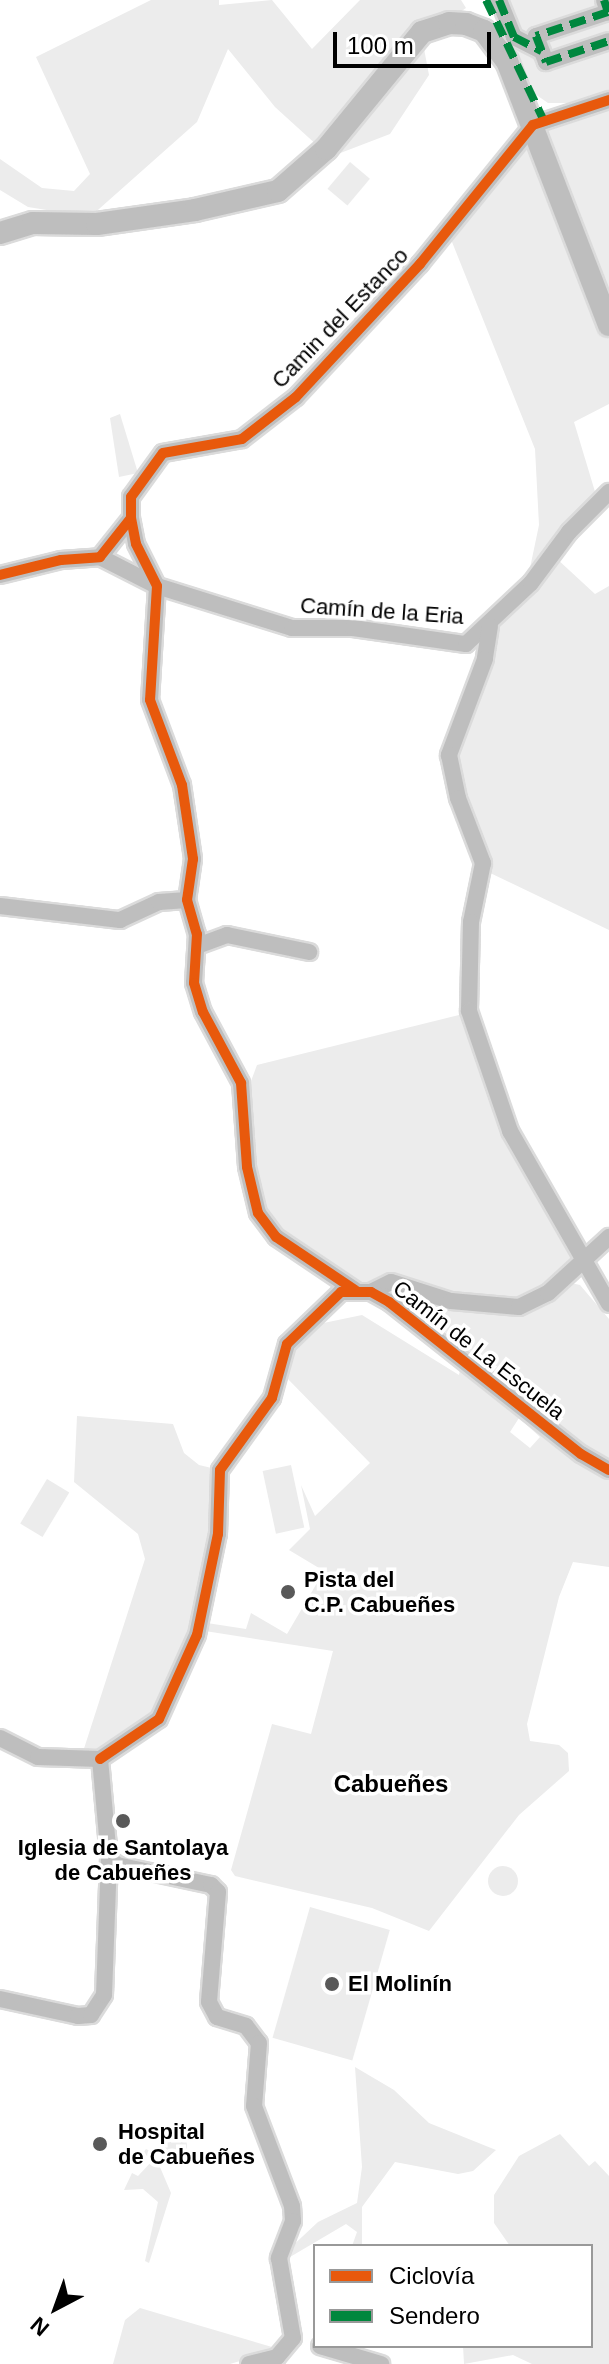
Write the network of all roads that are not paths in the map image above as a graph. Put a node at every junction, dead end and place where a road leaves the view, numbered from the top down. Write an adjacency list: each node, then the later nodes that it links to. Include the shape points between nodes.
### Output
1 (499, 0): 4 (street, via 514,37)
2 (604, 0): 4 (street, via 608,12 536,36)
3 (609, 41): 4 (street, via 546,62)
4 (542, 51)
5 (609, 100): 6 (street)
6 (533, 125): 7 (highway, via 499,45 466,24 435,25 411,42 305,173 278,191 195,210 97,224 33,223); 8 (highway); 10 (street, Camin del Estanco, via 420,264 296,397 242,439 163,453 131,497)
7 (0, 233)
8 (609, 325)
9 (609, 492): 14 (street, Camín de la Eria)
10 (131, 518): 11 (street, Camin del Estanco); 13 (street, via 136,544)
11 (100, 557): 12 (street); 13 (street, Camín de la Eria)
12 (0, 575)
13 (157, 586): 15 (street, Camín de la Eria, via 292,628 353,628); 17 (street, via 150,700 182,785 193,859)
14 (490, 626): 15 (street, Camín de la Eria); 16 (street)
15 (466, 644): 16 (street)
16 (486, 652): 22 (street, via 449,755 458,798 483,863 471,922 469,1011 510,1131)
17 (187, 900): 18 (street, via 159,902 120,920); 19 (street, Camín de La Escuela)
18 (0, 906)
19 (197, 946): 20 (street, via 227,935); 23 (street, Camín de La Escuela, via 197,998 241,1083 247,1167 258,1213 276,1237)
20 (309, 952)
21 (609, 1237): 22 (street)
22 (582, 1261): 23 (street, via 548,1293 519,1307 451,1301 391,1282); 24 (street)
23 (363, 1291): 25 (street, Camín de La Escuela); 27 (street, via 341,1292 287,1344 272,1398 220,1470 214,1560 197,1635 166,1704 147,1729)
24 (609, 1304)
25 (609, 1470)
26 (0, 1738): 27 (street, via 38,1757)
27 (100, 1759): 28 (street)
28 (109, 1858): 29 (street, via 108,1970 97,2010 78,2016); 30 (street, via 117,1865 211,1885 218,1892 209,2002 217,2017 246,2026 259,2043 254,2106 292,2206 293,2221 279,2258)
29 (0, 1999)
30 (293, 2338): 31 (street); 33 (street, via 277,2357)
31 (313, 2344)
32 (327, 2348): 34 (street)
33 (249, 2364)
34 (381, 2364)

